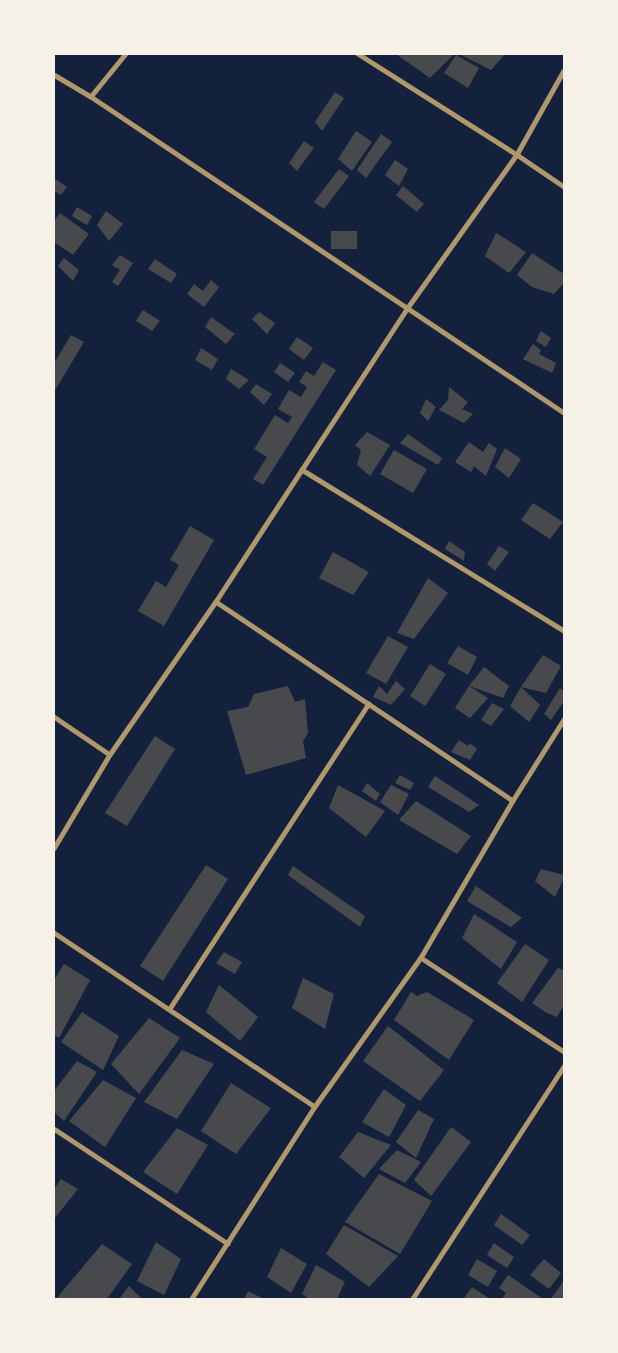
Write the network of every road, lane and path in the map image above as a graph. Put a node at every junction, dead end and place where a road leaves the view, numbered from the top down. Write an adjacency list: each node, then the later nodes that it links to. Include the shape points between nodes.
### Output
1 (126, 54): 5 (street)
2 (358, 54): 6 (street)
3 (564, 71): 6 (street)
4 (54, 75): 5 (street)
5 (91, 97): 8 (street)
6 (517, 155): 7 (street); 8 (street)
7 (564, 187)
8 (408, 308): 9 (street); 10 (street)
9 (564, 413)
10 (302, 470): 11 (street); 12 (street)
11 (216, 602): 13 (street); 16 (street)
12 (564, 631)
13 (369, 704): 17 (street); 21 (street)
14 (54, 718): 16 (street)
15 (564, 720): 17 (street)
16 (110, 755): 18 (street)
17 (513, 802): 20 (street)
18 (54, 849)
19 (54, 933): 21 (street)
20 (421, 958): 22 (street); 24 (street)
21 (170, 1009): 24 (street)
22 (564, 1052)
23 (564, 1067): 28 (street)
24 (315, 1106): 26 (street)
25 (54, 1129): 26 (street)
26 (228, 1244): 27 (street)
27 (192, 1299)
28 (413, 1299)

